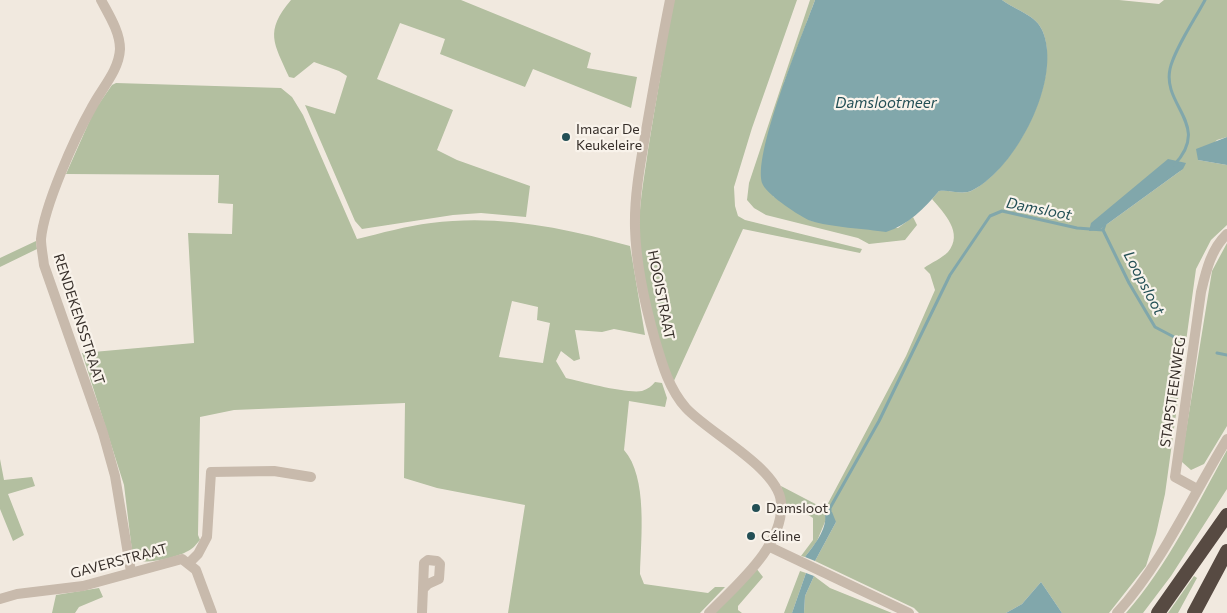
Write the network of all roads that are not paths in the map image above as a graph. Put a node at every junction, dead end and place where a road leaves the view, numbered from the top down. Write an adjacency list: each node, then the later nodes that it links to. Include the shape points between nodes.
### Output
1 (101, 0): 11 (street, RENDEKENSSTRAAT, via 116,30 120,48 118,61 76,138 52,199 42,248 44,265 115,476)
2 (670, 0): 8 (street, HOOISTRAAT, via 636,202 635,234 645,296 662,363 678,398 691,413 765,474 780,493 780,517)
3 (1227, 234): 6 (street, STAPSTEENWEG, via 1219,241 1207,266 1201,292 1175,477)
4 (1227, 439): 6 (street)
5 (311, 477): 10 (street, via 274,471 211,472 207,537 198,554)
6 (1197, 489): 18 (street, via 1153,567)
7 (1227, 515): 19 (highway)
8 (770, 547): 16 (street); 17 (street)
9 (1227, 550): 20 (highway)
10 (189, 562): 11 (street, GAVERSTRAAT, via 182,559); 14 (street, GAVERSTRAAT, via 196,570)
11 (131, 572): 13 (street, GAVERSTRAAT, via 83,586)
12 (423, 589): 15 (street)
13 (0, 598)
14 (212, 613)
15 (422, 613)
16 (709, 613)
17 (909, 613)
18 (1117, 613)
19 (1158, 613)
20 (1194, 613)

